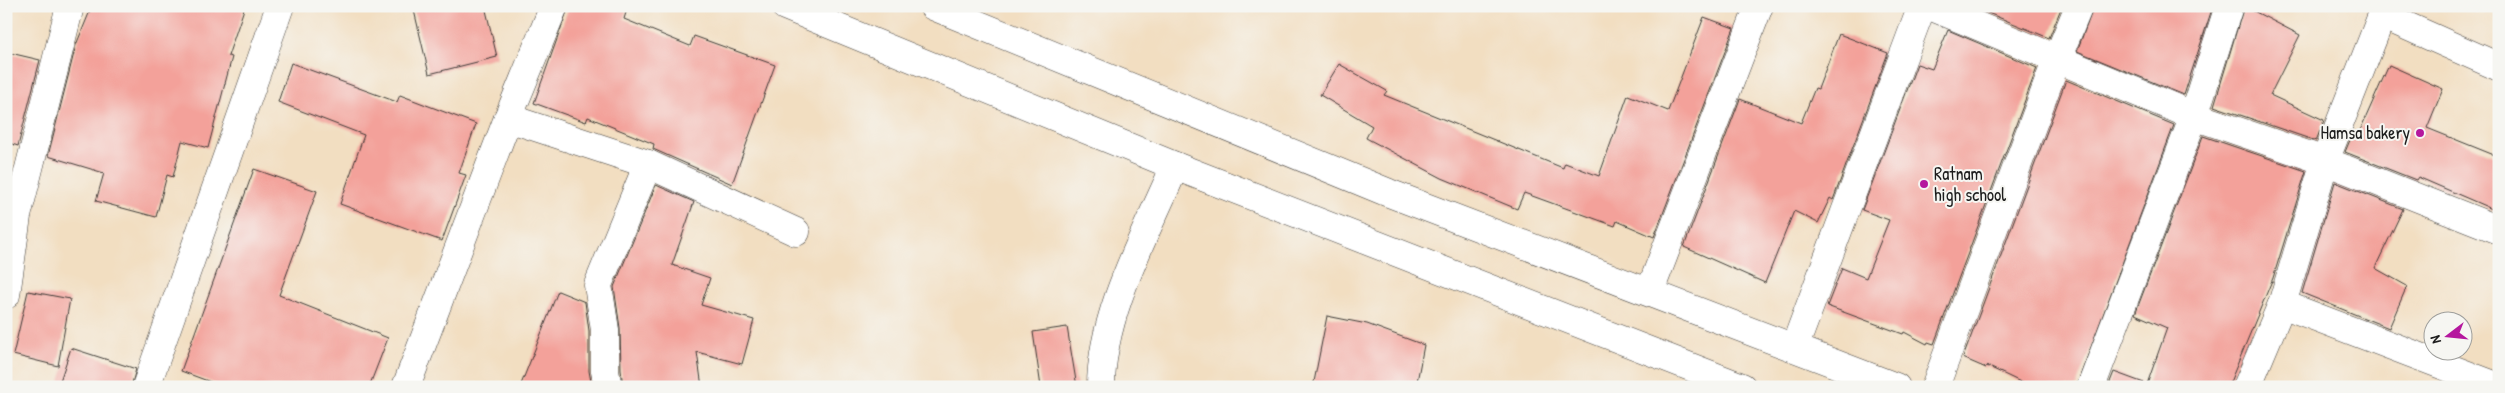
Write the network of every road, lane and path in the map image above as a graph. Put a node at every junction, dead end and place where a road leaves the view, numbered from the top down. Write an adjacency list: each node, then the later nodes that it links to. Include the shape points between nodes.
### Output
1 (70, 6): 21 (street, via 18,216)
2 (280, 6): 26 (street)
3 (554, 6): 14 (street)
4 (785, 6): 17 (street)
5 (933, 6): 20 (street, via 1389,193)
6 (1759, 6): 20 (street)
7 (1922, 6): 23 (street)
8 (1930, 6): 11 (street)
9 (2079, 6): 11 (street)
10 (2229, 6): 13 (street)
11 (2057, 58): 13 (street); 31 (street)
12 (2499, 67): 15 (street, via 2382,16)
13 (2194, 116): 15 (street); 32 (street)
14 (508, 118): 16 (street); 27 (street)
15 (2325, 161): 18 (street); 22 (street)
16 (648, 164): 19 (street); 24 (street, via 598,284 605,330)
17 (1174, 166): 28 (street, via 1120,294 1101,361); 29 (street)
18 (2499, 230)
19 (796, 232)
20 (1650, 291): 23 (street)
21 (6, 295)
22 (2282, 304): 25 (street); 33 (street)
23 (1795, 346): 30 (street)
24 (606, 379)
25 (2494, 385)
26 (146, 387)
27 (406, 387)
28 (1101, 387)
29 (1742, 387)
30 (1896, 387)
31 (1935, 387)
32 (2091, 387)
33 (2247, 387)

